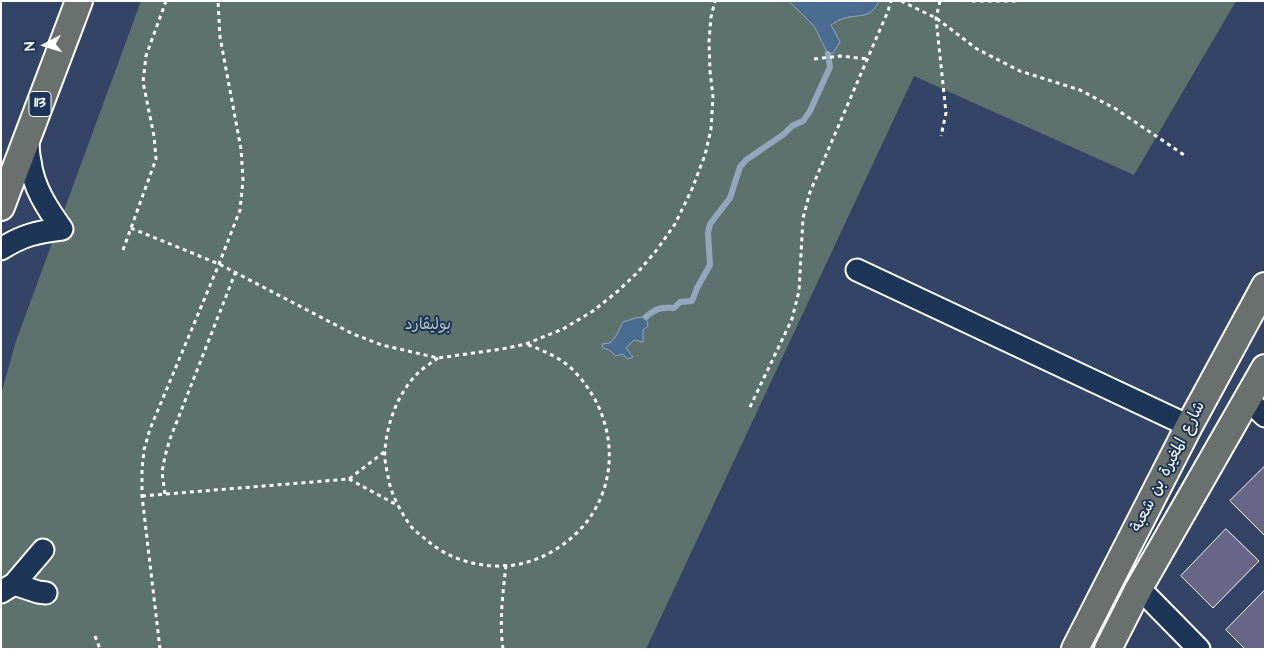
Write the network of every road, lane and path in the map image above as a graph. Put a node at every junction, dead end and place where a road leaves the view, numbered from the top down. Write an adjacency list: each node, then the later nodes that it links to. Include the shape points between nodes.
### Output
1 (79, 1): 14 (main road, 113)
2 (166, 1): 17 (path, via 146,56 143,82 156,159)
3 (218, 1): 20 (path, via 220,37 241,149 243,180 240,210)
4 (715, 1): 24 (path, via 709,41 713,97 711,129 705,156 674,224 656,251 618,291 563,329)
5 (891, 1): 12 (path)
6 (901, 1): 10 (path)
7 (940, 1): 10 (path)
8 (972, 1): 9 (path)
9 (1018, 1)
10 (936, 18): 13 (path, via 946,113); 15 (path, via 977,49 1020,71 1080,90 1116,109)
11 (814, 59): 12 (path, via 840,56)
12 (868, 59): 27 (path, via 810,192 803,218 800,291 792,319)
13 (941, 136)
14 (28, 137): 16 (main road, 113); 18 (street, via 36,186 62,228 38,232)
15 (1187, 157)
16 (1, 207)
17 (131, 228): 19 (path); 20 (path)
18 (1, 249)
19 (123, 250)
20 (219, 264): 22 (path); 33 (path, via 150,429 144,450)
21 (857, 270): 29 (street)
22 (236, 271): 25 (path, via 353,334 382,345); 32 (path, via 170,439 162,472)
23 (1265, 286): 29 (main road, شارع المغيرة بن شعبة)
24 (526, 344): 25 (path); 36 (path, via 552,354 574,371 592,393 604,418 610,445 608,473 600,500 585,524 566,544 542,558)
25 (438, 358): 30 (path, via 416,375 399,398 389,424)
26 (1265, 368): 28 (main road, شارع المغيرة بن شعبة)
27 (750, 407)
28 (1256, 408): 38 (main road, شارع المغيرة بن شعبة)
29 (1189, 426): 44 (main road, شارع المغيرة بن شعبة)
30 (385, 452): 31 (path); 34 (path, via 388,479)
31 (350, 479): 32 (path); 34 (path)
32 (165, 494): 33 (path)
33 (142, 496): 42 (path)
34 (398, 506): 36 (path, via 414,529 435,547 459,560 487,566)
35 (43, 550): 37 (street)
36 (506, 565): 43 (path, via 501,610)
37 (7, 588): 39 (street)
38 (1139, 588): 45 (main road, شارع المغيرة بن شعبة); 46 (street)
39 (46, 593)
40 (95, 636): 41 (path)
41 (100, 649)
42 (159, 649)
43 (503, 649)
44 (1075, 649)
45 (1108, 649)
46 (1199, 649)

